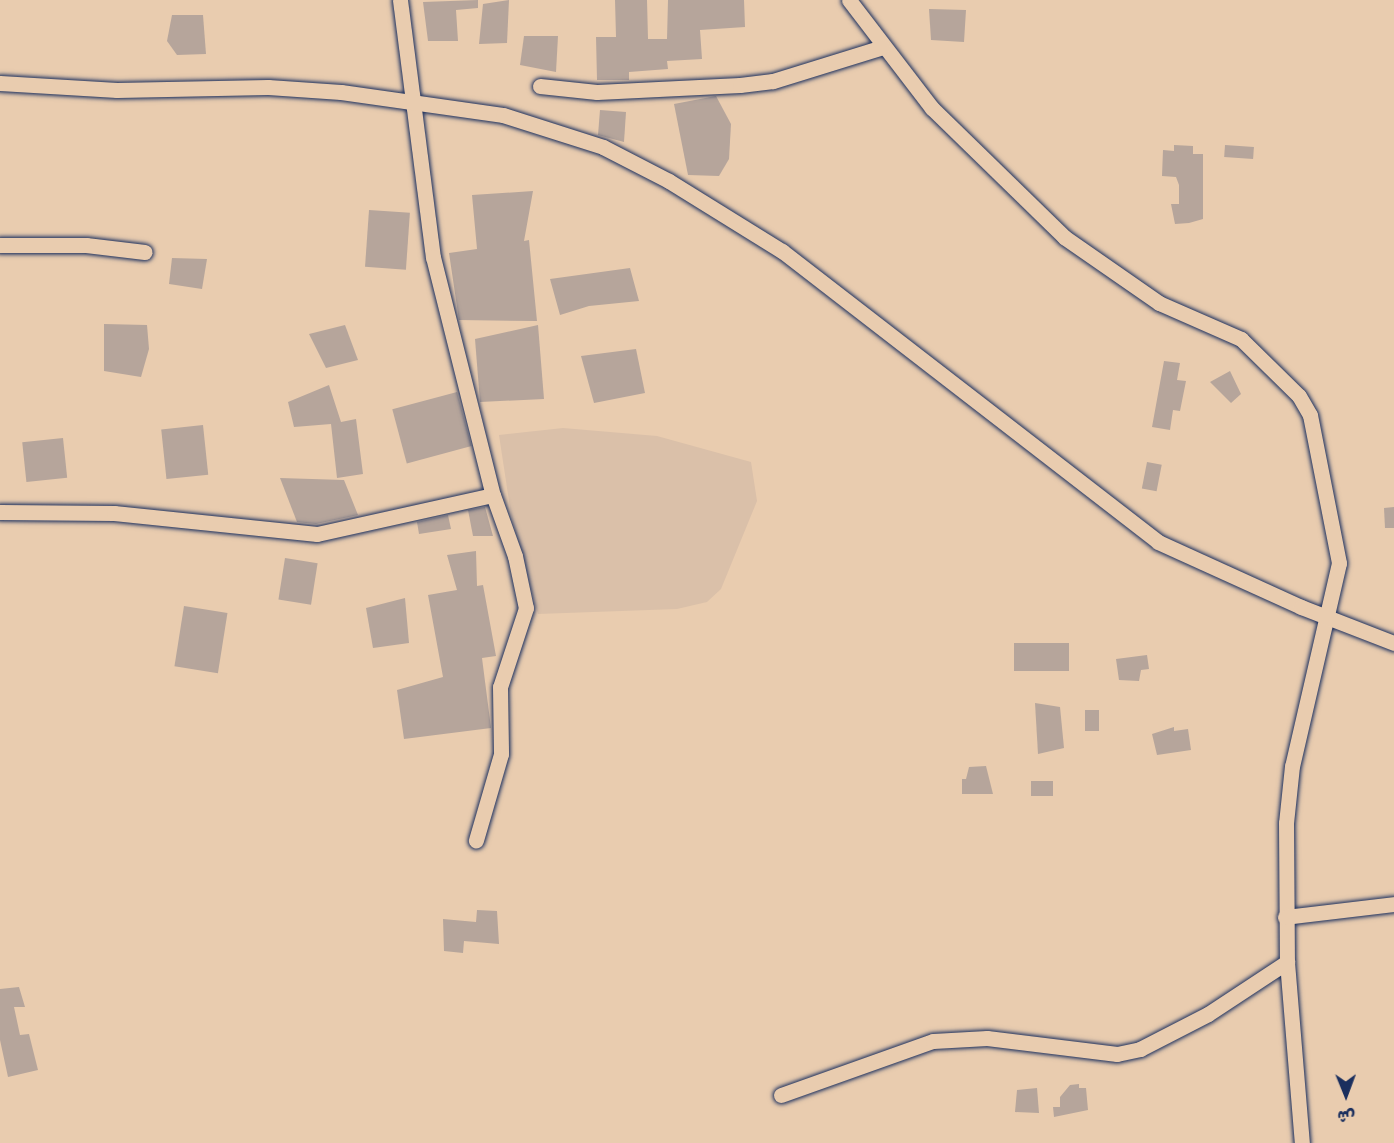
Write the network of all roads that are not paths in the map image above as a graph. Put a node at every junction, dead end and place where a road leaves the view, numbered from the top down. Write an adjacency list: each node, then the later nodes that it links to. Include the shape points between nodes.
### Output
1 (400, 0): 6 (street)
2 (849, 0): 3 (street)
3 (883, 47): 5 (street, via 773,81 740,85 597,92); 11 (street, via 962,140 1080,251 1159,303 1241,339 1299,396 1310,415 1338,539 1339,563)
4 (0, 83): 6 (street, via 117,90 268,87)
5 (540, 86)
6 (411, 100): 9 (street, via 429,193 434,257); 11 (street, via 503,115 579,139 669,181 782,251 1158,542)
7 (0, 245): 8 (street, via 86,245)
8 (145, 252)
9 (492, 495): 10 (street, via 317,534 125,514); 13 (street, via 515,556 526,608 500,687 501,754)
10 (0, 512)
11 (1327, 616): 12 (street); 15 (street, via 1292,766)
12 (1394, 642)
13 (476, 840)
14 (1394, 904): 15 (street)
15 (1285, 917): 16 (street)
16 (1287, 962): 17 (street, via 1208,1014 1140,1049 1117,1054 987,1038 933,1041); 18 (street)
17 (781, 1095)
18 (1302, 1143)

